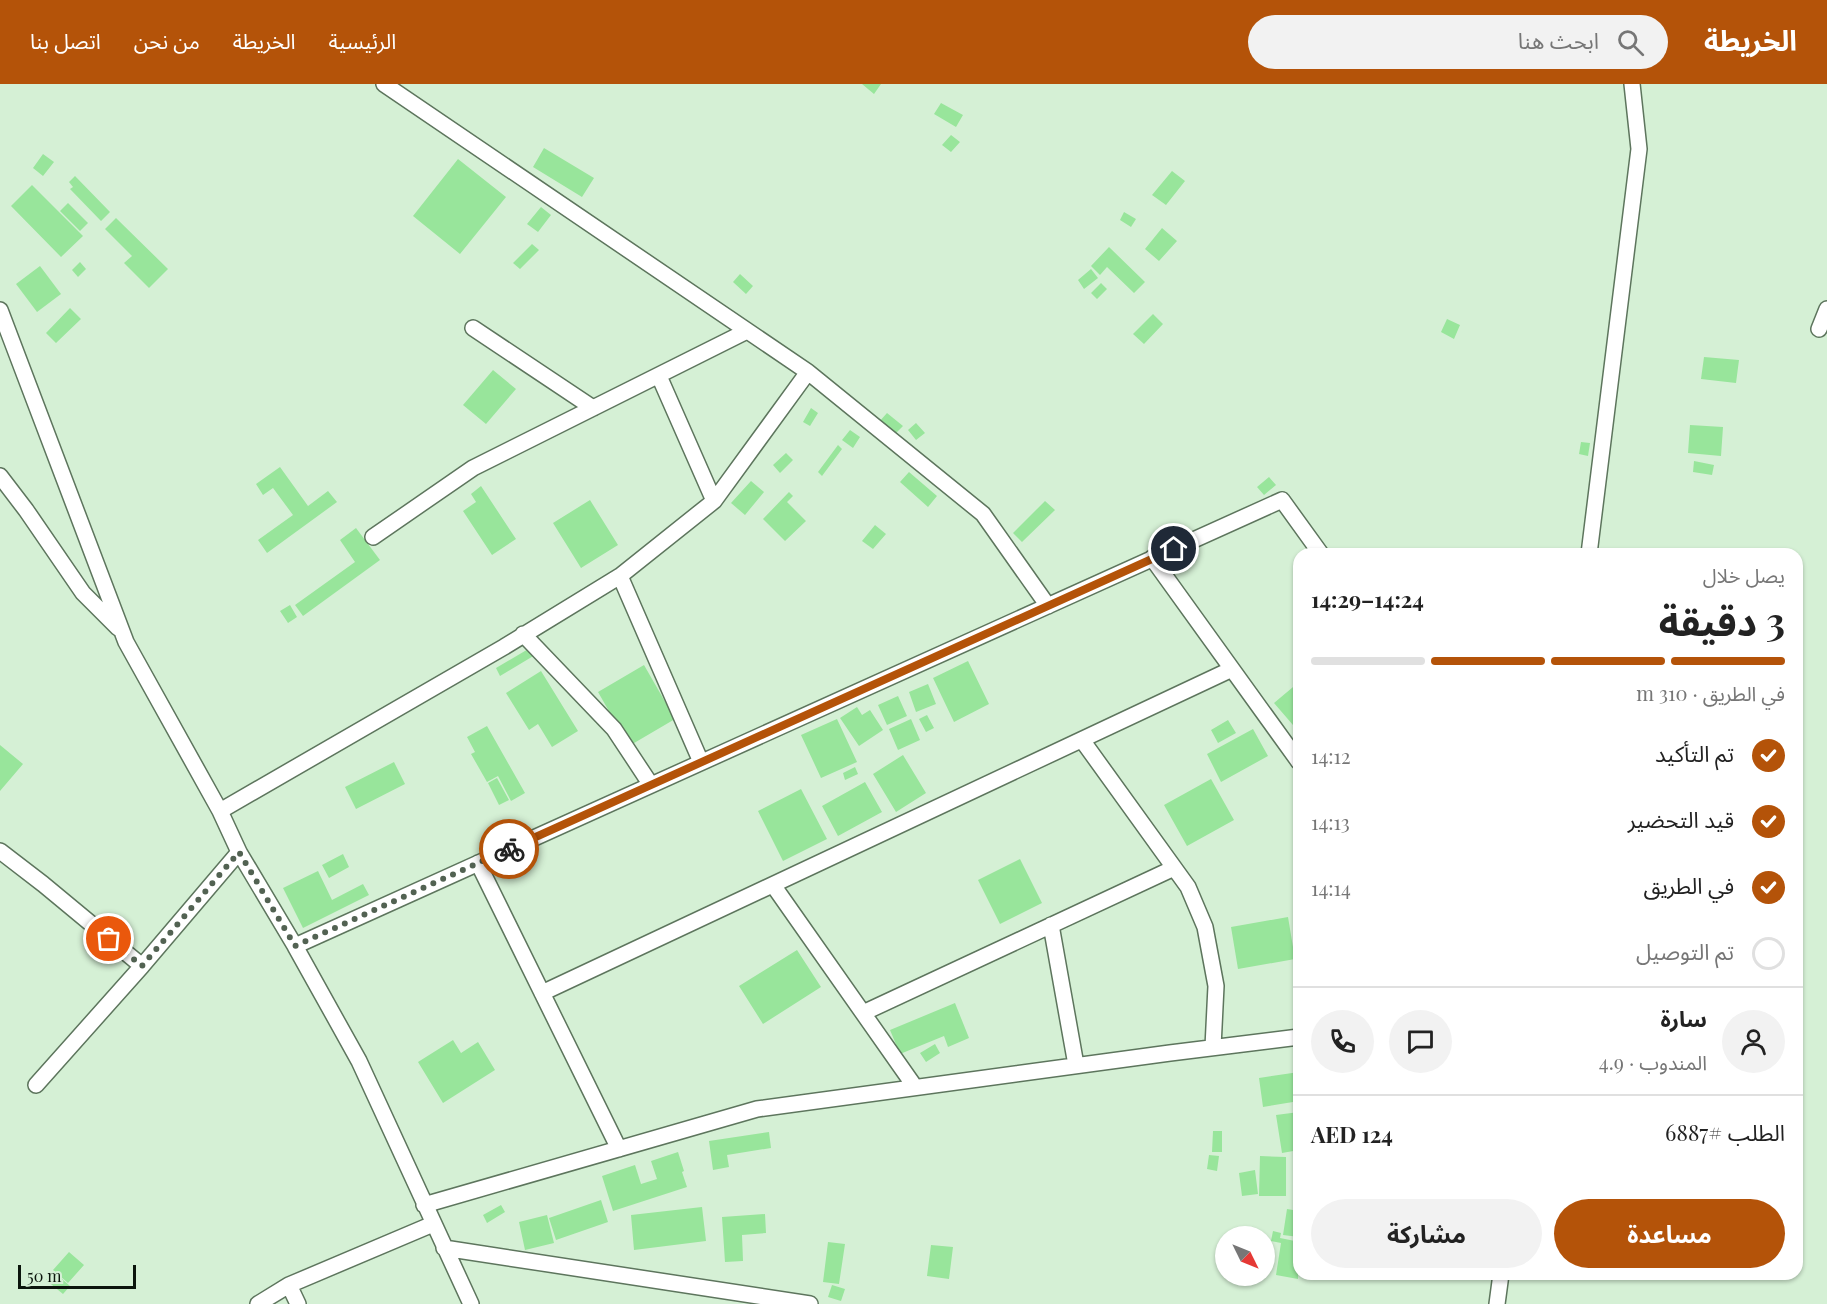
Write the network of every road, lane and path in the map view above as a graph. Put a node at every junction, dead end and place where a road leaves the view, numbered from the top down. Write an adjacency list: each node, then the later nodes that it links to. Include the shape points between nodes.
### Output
1 (384, 84): 7 (street)
2 (1632, 84): 15 (street, via 1639,149)
3 (1827, 309): 6 (street)
4 (0, 310): 19 (street)
5 (472, 328): 10 (street)
6 (1819, 329)
7 (747, 331): 8 (street); 9 (street)
8 (808, 372): 12 (street); 18 (street, via 983,514)
9 (659, 376): 10 (street); 12 (street)
10 (593, 408): 13 (street, via 473,468)
11 (0, 476): 19 (street, via 83,593)
12 (714, 501): 17 (street)
13 (373, 537)
14 (1317, 548): 16 (street, via 1282,500)
15 (1590, 548)
16 (1152, 558): 18 (street); 21 (street)
17 (620, 576): 20 (street); 24 (street)
18 (1048, 606): 24 (street)
19 (122, 632): 26 (street)
20 (524, 634): 25 (street, via 614,729); 26 (street)
21 (1232, 669): 22 (street); 23 (street)
22 (1082, 740): 30 (street); 31 (street)
23 (1293, 754)
24 (701, 762): 25 (street)
25 (651, 784): 29 (street)
26 (220, 811): 28 (street)
27 (0, 851): 34 (street)
28 (239, 852): 33 (street); 34 (street)
29 (478, 863): 33 (street); 35 (street)
30 (1174, 868): 32 (street); 38 (street, via 1188,886 1205,927 1216,986)
31 (773, 885): 35 (street); 36 (street)
32 (1050, 926): 36 (street); 39 (street)
33 (295, 946): 43 (street, via 359,1061)
34 (142, 966): 40 (street)
35 (542, 993): 42 (street)
36 (863, 1013): 41 (street)
37 (1293, 1038): 38 (street)
38 (1213, 1047): 39 (street)
39 (1076, 1065): 41 (street)
40 (36, 1084)
41 (915, 1087): 42 (street, via 757,1109)
42 (619, 1149): 43 (street)
43 (424, 1204): 44 (street)
44 (433, 1224): 45 (street); 47 (street)
45 (444, 1248): 50 (street); 51 (street)
46 (1500, 1280): 52 (street)
47 (289, 1285): 48 (street); 49 (street)
48 (258, 1304)
49 (298, 1304)
50 (471, 1304)
51 (810, 1304)
52 (1497, 1304)

